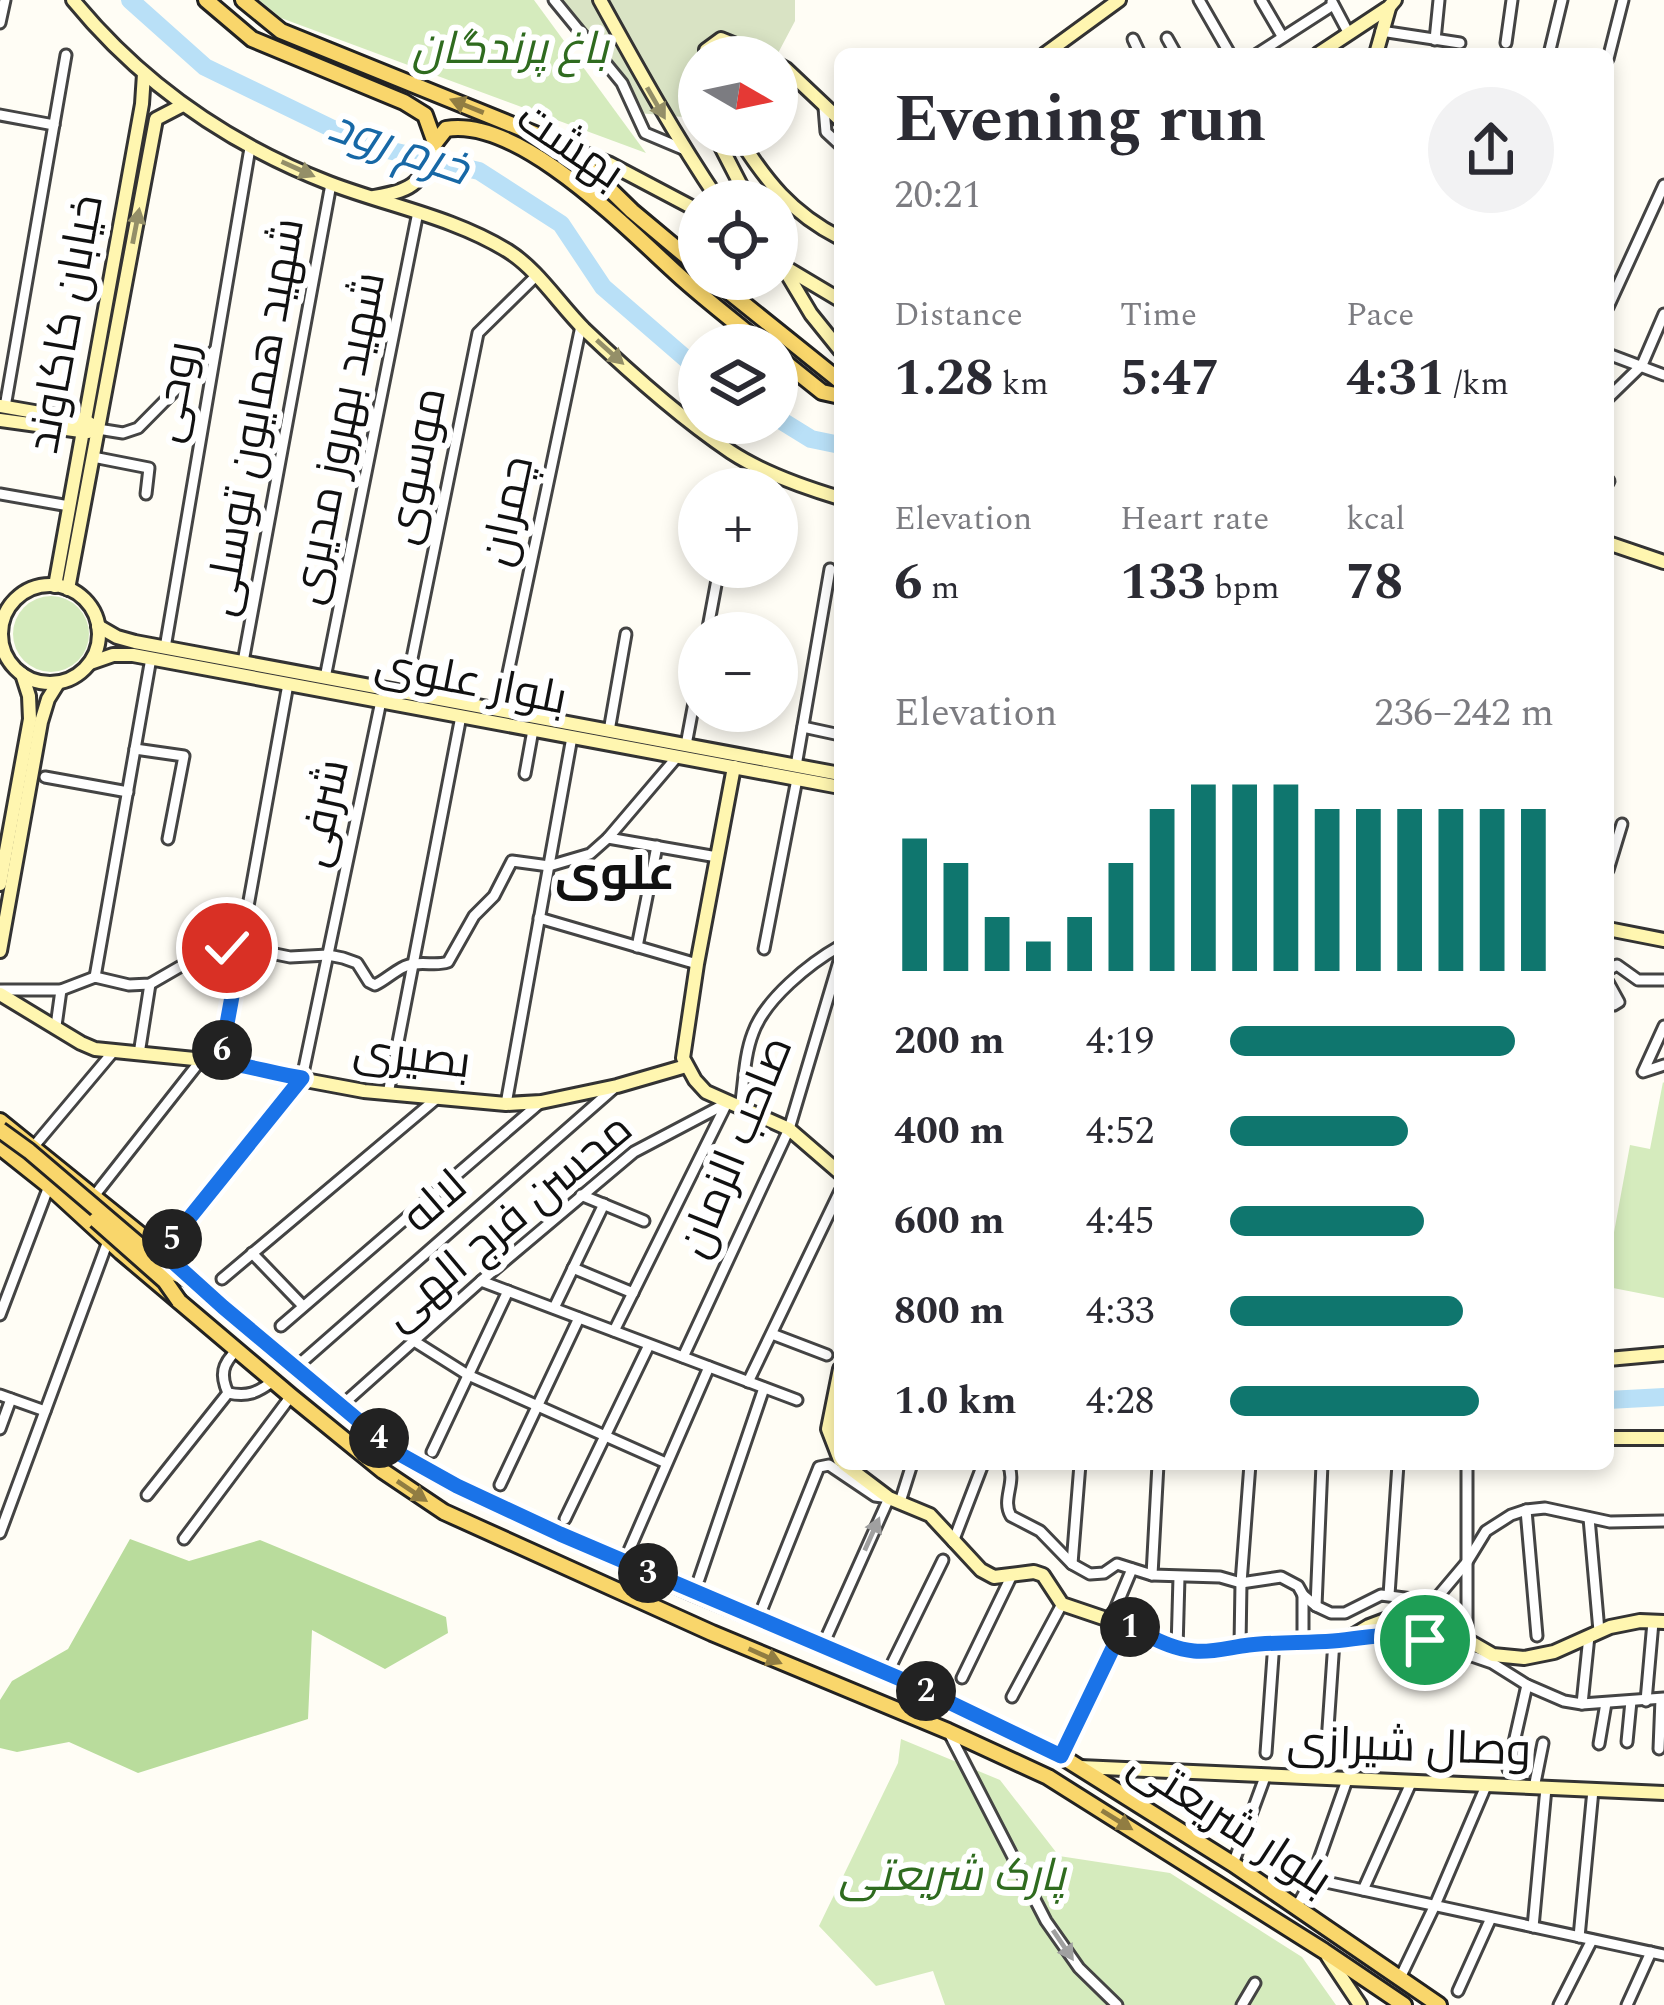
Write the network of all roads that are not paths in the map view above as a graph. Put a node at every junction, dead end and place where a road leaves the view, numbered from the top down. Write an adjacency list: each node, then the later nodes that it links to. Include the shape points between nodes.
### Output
1 (5, 0): 16 (street)
2 (73, 0): 37 (main road)
3 (206, 0): 36 (main road, via 252,39)
4 (243, 0): 17 (main road, بهشت)
5 (554, 0): 49 (street, via 622,83 645,133)
6 (601, 0): 47 (main road, بهشت, one-way to 47)
7 (1119, 0): 26 (main road)
8 (1198, 0): 29 (street)
9 (1262, 0): 20 (street)
10 (1439, 0): 23 (street)
11 (1512, 0): 24 (street)
12 (1562, 0): 33 (street)
13 (1623, 0): 34 (street)
14 (1332, 2): 19 (street); 20 (street)
15 (1390, 2): 18 (main road); 19 (main road)
16 (0, 23)
17 (280, 31): 36 (main road); 46 (main road, بهشت, one-way to 17)
18 (1381, 31): 23 (street); 32 (main road)
19 (1349, 34): 31 (main road)
20 (1282, 36): 30 (street)
21 (1167, 38): 28 (street)
22 (1133, 39): 27 (street)
23 (1435, 40): 25 (street)
24 (1506, 43)
25 (1460, 44)
26 (1053, 48)
27 (1137, 48)
28 (1173, 48)
29 (1226, 48)
30 (1265, 48)
31 (1327, 48)
32 (1377, 48)
33 (1551, 48)
34 (1611, 48)
35 (66, 55): 45 (street)
36 (294, 58): 51 (main road, via 425,115)
37 (145, 74): 39 (main road); 42 (main road, خیابان کاکاوند)
38 (798, 81): 40 (main road)
39 (182, 106): 44 (main road); 50 (main road)
40 (824, 108): 43 (main road); 48 (street)
41 (0, 115): 45 (street)
42 (140, 115): 44 (main road, via 154,111); 82 (main road, خیابان کاکاوند)
43 (834, 116)
44 (156, 119): 82 (main road, خیابان کاکاوند, one-way to 44)
45 (54, 125): 81 (street)
46 (535, 134): 56 (main road); 60 (main road, بهشت, via 590,170)
47 (678, 139)
48 (834, 140)
49 (678, 146)
50 (250, 148): 53 (main road, one-way to 53); 73 (street, روحی)
51 (433, 148): 55 (main road, via 423,175); 70 (main road, بهشت, via 446,129 463,126 508,140 554,167)
52 (750, 156): 59 (main road, via 808,222)
53 (331, 184): 55 (main road); 98 (street, شهید همایون توسلی)
54 (1664, 185): 57 (street)
55 (373, 197): 58 (main road)
56 (678, 200)
57 (1659, 210): 64 (street)
58 (418, 212): 62 (main road, via 484,237); 101 (street, شهید بهروز مدیری)
59 (834, 235)
60 (678, 249)
61 (798, 274): 65 (main road)
62 (536, 276): 71 (main road); 104 (street, موسوی, via 478,333)
63 (798, 293): 68 (main road)
64 (1614, 296)
65 (834, 297)
66 (834, 297): 68 (main road, via 815,298)
67 (739, 300): 78 (main road)
68 (811, 314): 72 (main road)
69 (1664, 314): 75 (street)
70 (738, 324)
71 (581, 326): 86 (main road, one-way to 86, via 732,452); 106 (street, چمران)
72 (834, 343)
73 (216, 350): 82 (street, via 138,428); 96 (street, روحی)
74 (1614, 356): 75 (street)
75 (1642, 365): 77 (street); 79 (street)
76 (798, 373): 80 (main road)
77 (1664, 375)
78 (834, 376)
79 (1614, 392)
80 (834, 395)
81 (2, 411): 82 (main road)
82 (90, 428): 83 (main road, خیابان کاکاوند); 87 (main road, خیابان کاکاوند)
83 (93, 457): 85 (street, via 149,468); 91 (main road, خیابان کاکاوند)
84 (0, 494): 87 (street)
85 (146, 494)
86 (834, 496)
87 (69, 506): 91 (main road, خیابان کاکاوند)
88 (1614, 545): 89 (main road)
89 (1664, 562)
90 (830, 568): 108 (street)
91 (61, 587): 92 (main road, via 30,590); 93 (main road, via 88,603)
92 (5, 608): 95 (main road)
93 (98, 626): 96 (main road, بلوار علوی); 99 (main road)
94 (626, 634): 110 (street)
95 (1, 642): 100 (main road)
96 (165, 648): 98 (main road, بلوار علوی)
97 (151, 658): 99 (main road, بلوار علوی); 103 (main road, بلوار علوی); 114 (street)
98 (243, 662): 101 (main road, بلوار علوی)
99 (90, 663): 102 (main road)
100 (22, 674): 102 (main road); 130 (main road, via 29,719)
101 (326, 678): 104 (main road, بلوار علوی)
102 (58, 683): 138 (main road, via 41,722)
103 (288, 684): 105 (main road, بلوار علوی); 134 (street)
104 (405, 693): 106 (main road, بلوار علوی)
105 (381, 701): 107 (main road, بلوار علوی); 139 (street, شرفی)
106 (500, 710): 110 (main road, بلوار علوی)
107 (461, 716): 109 (main road, بلوار علوی); 140 (street)
108 (802, 728): 112 (street); 117 (street)
109 (532, 730): 113 (main road, بلوار علوی); 118 (street)
110 (609, 731): 115 (main road, بلوار علوی)
111 (686, 732): 115 (street)
112 (834, 734)
113 (572, 737): 115 (main road, بلوار علوی); 129 (street)
114 (136, 749): 122 (street); 124 (street, via 184,756)
115 (682, 751): 116 (main road, بلوار علوی); 117 (main road, بلوار علوی); 125 (street)
116 (734, 767): 117 (main road, بلوار علوی); 128 (main road)
117 (797, 773): 119 (main road, بلوار علوی); 121 (main road, بلوار علوی); 136 (street)
118 (525, 774)
119 (834, 774)
120 (45, 778): 122 (street)
121 (834, 785)
122 (128, 792): 143 (street)
123 (1622, 824): 127 (street)
124 (168, 838)
125 (608, 838): 126 (street); 129 (street, via 590,854)
126 (657, 846): 128 (street); 135 (street)
127 (1614, 850)
128 (716, 857): 141 (main road)
129 (549, 866): 131 (street); 140 (street, via 512,861 448,962)
130 (0, 884)
131 (539, 918): 135 (street); 162 (street)
132 (1614, 930): 133 (main road)
133 (1664, 940)
134 (241, 947): 139 (street); 146 (street, via 194,958); 154 (street)
135 (638, 947): 141 (street)
136 (764, 949)
137 (834, 950): 163 (street, via 759,1020)
138 (0, 951)
139 (328, 955): 140 (street, via 357,963 375,985); 157 (street, شرفی)
140 (413, 964): 159 (street)
141 (697, 964): 156 (main road)
142 (1614, 967): 145 (street, via 1638,980)
143 (95, 977): 146 (street); 147 (street)
144 (834, 978): 165 (street, صاحب الزمان)
145 (1664, 980)
146 (150, 984): 152 (street)
147 (61, 989): 148 (street); 149 (street)
148 (0, 992): 149 (main road, بصیری)
149 (56, 1026): 151 (main road, بصیری)
150 (1664, 1026): 155 (street, via 1643,1072)
151 (113, 1052): 152 (main road, بصیری); 167 (street)
152 (139, 1054): 153 (main road, بصیری)
153 (201, 1060): 154 (main road, بصیری); 172 (street)
154 (220, 1062): 157 (main road, بصیری)
155 (1664, 1065)
156 (686, 1066): 158 (main road, بصیری); 163 (main road, via 706,1092)
157 (302, 1078): 159 (main road, بصیری); 177 (street)
158 (617, 1086): 161 (main road, بصیری); 201 (street, لاله)
159 (388, 1094): 160 (main road, بصیری)
160 (436, 1099): 162 (main road, بصیری); 178 (street)
161 (541, 1102): 162 (main road, بصیری); 186 (street)
162 (506, 1104)
163 (734, 1106): 165 (main road); 171 (street, محسن فرج الهی, via 634,1152); 184 (street)
164 (0, 1121): 166 (main road, بلوار شریعتی)
165 (789, 1129): 169 (main road); 198 (street, صاحب الزمان)
166 (3, 1142): 167 (main road, بلوار شریعتی); 168 (main road, بلوار شریعتی); 181 (main road, bridge, via 28,1151 171,1272); 185 (main road, bridge)
167 (40, 1151): 168 (main road); 172 (main road, بلوار شریعتی)
168 (28, 1168): 170 (main road, بلوار شریعتی)
169 (834, 1168)
170 (50, 1186): 176 (main road, بلوار شریعتی); 188 (street)
171 (581, 1195): 174 (street); 182 (street, محسن فرج الهی)
172 (94, 1196): 177 (main road, بلوار شریعتی)
173 (834, 1203): 192 (street)
174 (604, 1204): 175 (street); 179 (street)
175 (644, 1220)
176 (108, 1241): 185 (main road, بلوار شریعتی); 213 (street)
177 (162, 1252): 181 (main road, بلوار شریعتی)
178 (252, 1253): 180 (street); 186 (street)
179 (573, 1268): 184 (street); 187 (street)
180 (222, 1279)
181 (192, 1280): 201 (main road, بلوار شریعتی)
182 (481, 1281): 183 (street); 193 (street, محسن فرج الهی)
183 (508, 1291): 187 (street); 202 (street)
184 (633, 1293): 191 (street)
185 (179, 1301): 195 (main road, بلوار شریعتی)
186 (303, 1306): 190 (street)
187 (554, 1309): 189 (street)
188 (0, 1315)
189 (579, 1318): 191 (street); 212 (street)
190 (280, 1326)
191 (614, 1331): 194 (street)
192 (772, 1334): 197 (street); 204 (street)
193 (414, 1341): 202 (street); 211 (street, محسن فرج الهی)
194 (649, 1345): 198 (street); 215 (street)
195 (237, 1350): 203 (main road, بلوار شریعتی); 206 (street, via 221,1379)
196 (1664, 1354): 199 (main road)
197 (826, 1355)
198 (683, 1357): 200 (street)
199 (1614, 1358)
200 (709, 1367): 204 (street); 220 (street)
201 (296, 1368): 211 (main road, بلوار شریعتی)
202 (468, 1375): 212 (street); 219 (street)
203 (273, 1381): 206 (street, via 258,1393); 207 (main road, بلوار شریعتی)
204 (748, 1382): 205 (street)
205 (764, 1388): 209 (street); 251 (street)
206 (228, 1393): 234 (street)
207 (291, 1396): 241 (street); 276 (main road, بلوار شریعتی, one-way to 276, via 444,1512)
208 (5, 1397): 213 (street); 214 (street)
209 (796, 1400)
210 (834, 1402): 218 (main road)
211 (341, 1406): 244 (main road, بلوار شریعتی, via 396,1452 457,1486)
212 (537, 1406): 215 (street); 233 (street)
213 (45, 1411): 240 (street)
214 (0, 1429)
215 (605, 1435): 220 (street); 238 (street)
216 (1614, 1438): 217 (main road)
217 (1664, 1438)
218 (834, 1442)
219 (432, 1452)
220 (667, 1463): 244 (street)
221 (834, 1468): 258 (street, via 819,1467)
222 (836, 1470): 235 (street)
223 (853, 1470): 235 (main road)
224 (909, 1470): 235 (street)
225 (980, 1470): 242 (street)
226 (1010, 1470): 246 (street, via 1011,1516 1040,1531)
227 (1080, 1470): 246 (street)
228 (1158, 1470): 248 (street)
229 (1250, 1470): 252 (street)
230 (1322, 1470): 257 (street)
231 (1398, 1470): 254 (street)
232 (1467, 1470): 245 (street)
233 (500, 1485)
234 (147, 1495)
235 (894, 1500): 242 (main road, via 930,1515); 269 (street, one-way to 235)
236 (1526, 1510): 237 (street); 245 (street, via 1486,1531); 263 (street)
237 (1588, 1518): 239 (street); 262 (street)
238 (565, 1519)
239 (1664, 1521)
240 (0, 1533)
241 (184, 1539)
242 (952, 1542): 249 (main road, via 980,1570)
243 (943, 1561): 272 (street)
244 (624, 1562): 258 (main road, بلوار شریعتی)
245 (1467, 1562): 255 (street); 265 (street)
246 (1072, 1564): 247 (street, via 1090,1574 1117,1564)
247 (1132, 1569): 248 (street); 259 (street)
248 (1152, 1575): 250 (street)
249 (1011, 1577): 256 (main road, via 1043,1575); 273 (street)
250 (1179, 1577): 252 (street); 270 (street)
251 (699, 1579)
252 (1241, 1583): 253 (street, via 1281,1577); 268 (street)
253 (1303, 1595): 257 (street); 266 (street)
254 (1389, 1595): 255 (street); 257 (street, via 1346,1613)
255 (1428, 1601): 261 (street)
256 (1062, 1604): 259 (main road); 277 (street)
257 (1316, 1606)
258 (758, 1618): 269 (main road, بلوار شریعتی)
259 (1118, 1622): 270 (main road); 290 (street)
260 (1659, 1622): 262 (main road); 280 (street)
261 (1414, 1625): 264 (main road, via 1385,1620); 265 (main road)
262 (1594, 1634): 265 (main road, via 1524,1658); 282 (street)
263 (1537, 1636)
264 (1342, 1639): 266 (main road); 275 (street, via 1396,1633 1425,1640 1492,1663); 291 (street)
265 (1467, 1640)
266 (1303, 1641): 267 (main road)
267 (1274, 1642): 268 (main road); 289 (street)
268 (1240, 1646): 270 (main road)
269 (822, 1647): 271 (main road, بلوار شریعتی)
270 (1177, 1648)
271 (858, 1661): 272 (main road, بلوار شریعتی); 276 (main road, via 861,1679)
272 (887, 1674): 274 (main road, بلوار شریعتی)
273 (962, 1678)
274 (903, 1680): 283 (main road, via 886,1688); 290 (main road, بلوار شریعتی)
275 (1527, 1685): 282 (street); 293 (street)
276 (845, 1690): 283 (main road, بلوار شریعتی)
277 (1012, 1697)
278 (1662, 1698): 280 (street); 288 (street)
279 (1631, 1701): 280 (street); 281 (street); 285 (street)
280 (1646, 1701)
281 (1606, 1703): 282 (street); 287 (street)
282 (1582, 1704)
283 (888, 1707): 284 (main road, بلوار شریعتی)
284 (948, 1731): 311 (main road, بلوار شریعتی, one-way to 311, via 1048,1777); 317 (street, one-way to 317, via 1046,1921)
285 (1628, 1742)
286 (1543, 1743): 299 (street)
287 (1599, 1744)
288 (1659, 1749)
289 (1266, 1753)
290 (1061, 1756): 292 (main road, بلوار شریعتی)
291 (1326, 1757)
292 (1080, 1768): 298 (main road, بلوار شریعتی); 298 (main road, وصال شیرازی)
293 (1508, 1769)
294 (1265, 1777): 295 (main road, وصال شیرازی); 298 (main road, وصال شیرازی); 302 (street)
295 (1347, 1780): 296 (main road, وصال شیرازی); 303 (street)
296 (1411, 1783): 297 (main road, وصال شیرازی); 304 (street)
297 (1486, 1786): 299 (main road, وصال شیرازی); 305 (street)
298 (1140, 1787): 302 (main road, بلوار شریعتی)
299 (1540, 1788): 300 (main road, وصال شیرازی); 308 (street)
300 (1593, 1790): 301 (main road, وصال شیرازی); 309 (street)
301 (1664, 1793)
302 (1233, 1864): 306 (main road, بلوار شریعتی)
303 (1312, 1879): 304 (street); 306 (street)
304 (1363, 1890): 305 (street)
305 (1435, 1906): 307 (street); 314 (street)
306 (1296, 1908): 314 (main road, بلوار شریعتی)
307 (1491, 1918): 308 (street); 316 (street)
308 (1533, 1927): 309 (street)
309 (1579, 1937): 310 (street)
310 (1592, 1940): 312 (street); 322 (street)
311 (1324, 1951): 319 (main road); 320 (main road, بلوار شریعتی)
312 (1651, 1952): 313 (street); 323 (street)
313 (1664, 1955)
314 (1400, 1978): 321 (main road, بلوار شریعتی)
315 (1255, 1983): 318 (street)
316 (1458, 1991)
317 (1117, 2005)
318 (1242, 2005)
319 (1360, 2005)
320 (1404, 2005)
321 (1439, 2005)
322 (1559, 2005)
323 (1627, 2005)

